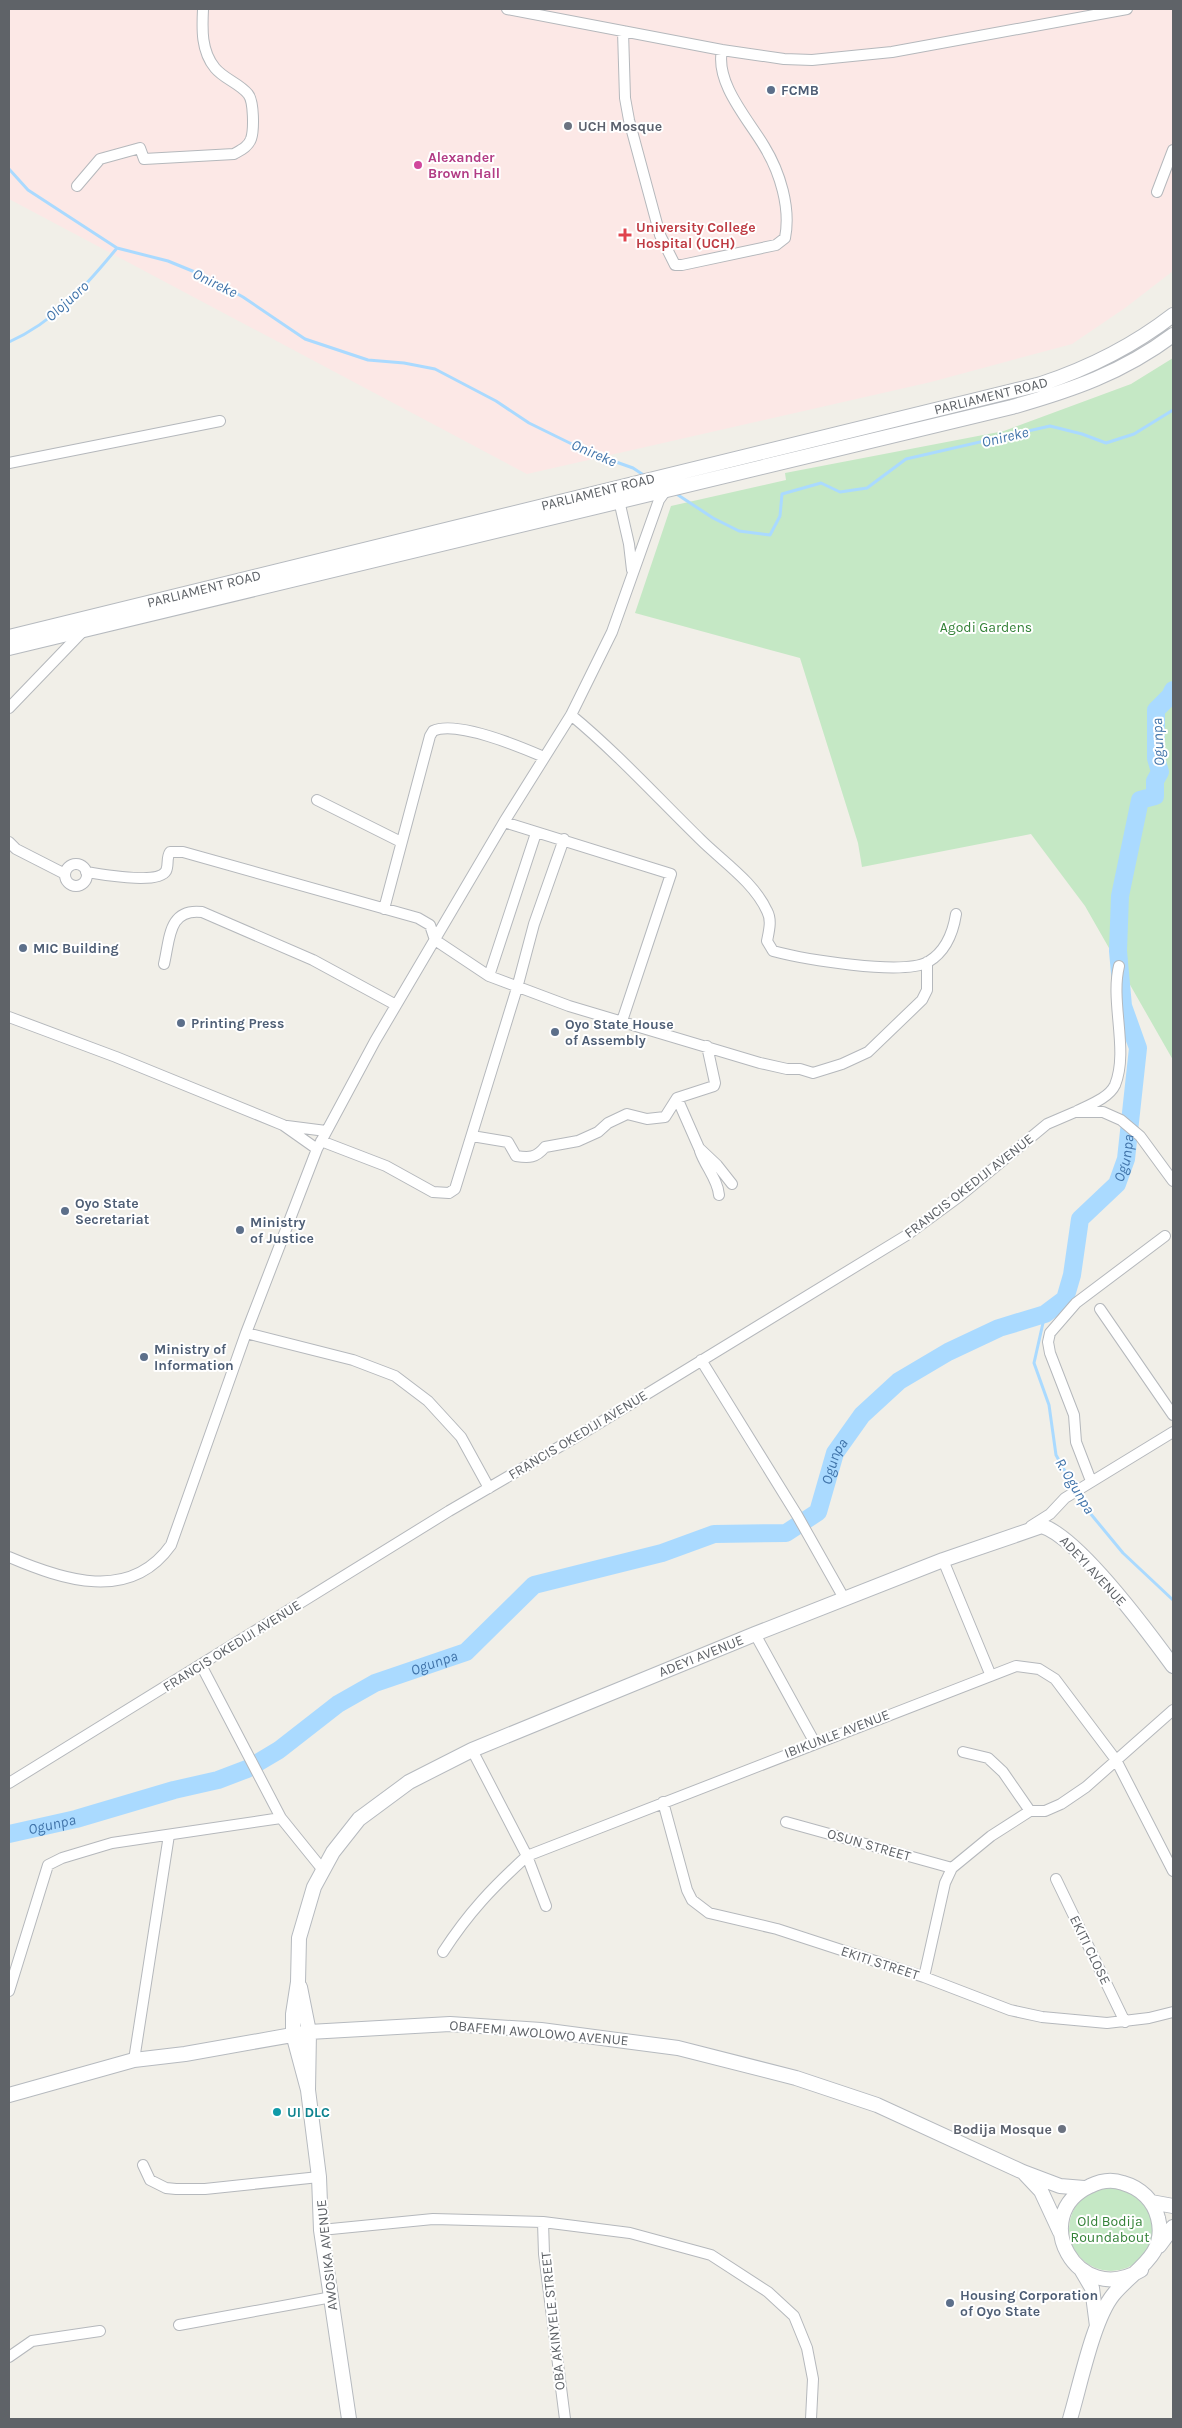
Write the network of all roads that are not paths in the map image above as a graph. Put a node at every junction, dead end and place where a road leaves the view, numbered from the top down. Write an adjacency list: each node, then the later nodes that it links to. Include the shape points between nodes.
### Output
1 (203, 9): 7 (street, via 202,29 214,68 249,96 253,110 251,139 234,154 144,159 140,148 110,154 100,159)
2 (507, 9): 4 (street)
3 (1127, 9): 5 (street, via 850,57 784,59)
4 (623, 31): 5 (street); 5 (street, via 625,98 629,120 660,235 675,265 776,245 786,231 783,186 765,148 728,87 719,61)
5 (722, 50)
6 (1173, 150): 8 (street)
7 (77, 186)
8 (1157, 192)
9 (1173, 315): 13 (main road, PARLIAMENT ROAD, via 1139,340 1106,358 1041,384)
10 (1173, 335): 13 (main road, PARLIAMENT ROAD, via 1138,358 1072,390)
11 (220, 422): 12 (street)
12 (9, 463)
13 (660, 485): 14 (main road, PARLIAMENT ROAD); 14 (main road, PARLIAMENT ROAD); 15 (street, via 664,493)
14 (618, 494): 15 (street); 16 (main road, PARLIAMENT ROAD)
15 (632, 574): 20 (street, via 612,632)
16 (85, 624): 17 (main road, PARLIAMENT ROAD); 18 (main road, PARLIAMENT ROAD); 19 (street)
17 (9, 637)
18 (9, 648)
19 (9, 708)
20 (571, 715): 21 (street); 33 (street, via 606,744 750,886 767,910 770,926 767,941 774,951 803,959 860,966 912,966)
21 (544, 757): 23 (street); 27 (street, via 478,734 445,729 433,731)
22 (317, 800): 27 (street)
23 (504, 822): 24 (street); 32 (street)
24 (536, 833): 25 (street); 36 (street)
25 (564, 839): 37 (street, via 534,924); 40 (street, via 671,874)
26 (9, 842): 29 (street, via 16,850)
27 (401, 842): 30 (street)
28 (86, 872): 29 (street, via 75,864); 29 (street, via 85,882 76,886 68,883); 30 (street, via 133,878 160,876 166,871 170,852 178,851)
29 (65, 874)
30 (384, 909): 32 (street, via 418,918 430,925)
31 (956, 914): 33 (street, via 953,932 941,950)
32 (436, 940): 36 (street); 38 (street)
33 (927, 962): 41 (street, via 927,990 922,1000 868,1052 842,1064 813,1073 800,1068 787,1069 760,1063)
34 (164, 964): 38 (street, via 175,920 182,913 202,912 313,960)
35 (1119, 966): 43 (street, via 1116,979 1120,1056 1115,1086 1101,1099)
36 (489, 976): 37 (street)
37 (517, 988): 40 (street); 46 (street)
38 (396, 1005): 45 (street)
39 (9, 1016): 44 (street)
40 (622, 1021): 41 (street)
41 (707, 1046): 42 (street, via 714,1086)
42 (676, 1098): 46 (street, via 665,1117 647,1119 627,1114 578,1141 545,1147 539,1154 528,1158 516,1156 508,1142); 48 (street)
43 (1075, 1112): 49 (street, FRANCIS OKEDIJI AVENUE, via 1103,1112 1121,1120 1140,1136); 55 (street, FRANCIS OKEDIJI AVENUE, via 1047,1124 907,1235)
44 (283, 1125): 45 (street); 47 (street)
45 (326, 1131): 47 (street)
46 (472, 1136): 47 (street, via 455,1189 449,1193 433,1192 386,1166)
47 (319, 1145): 54 (street)
48 (699, 1148): 50 (street, via 718,1165); 51 (street, via 704,1165 719,1188)
49 (1173, 1181)
50 (732, 1184)
51 (719, 1195)
52 (1165, 1236): 58 (street, via 1076,1303 1050,1333 1050,1353 1074,1415 1076,1442)
53 (1100, 1309): 56 (street)
54 (246, 1333): 59 (street, via 353,1360 395,1376 428,1401 461,1437); 61 (street, via 174,1539 161,1559 129,1579 90,1582 37,1569)
55 (701, 1360): 59 (street, FRANCIS OKEDIJI AVENUE); 63 (street, via 797,1515)
56 (1173, 1415)
57 (1173, 1432): 58 (street)
58 (1088, 1483): 60 (street, via 1065,1498 1050,1514)
59 (489, 1488): 65 (street, FRANCIS OKEDIJI AVENUE)
60 (1021, 1532): 62 (main road, ADEYI AVENUE); 66 (main road, ADEYI AVENUE, via 1042,1526 1062,1536 1144,1626)
61 (9, 1557)
62 (943, 1560): 63 (main road, ADEYI AVENUE); 67 (street)
63 (845, 1600): 64 (main road, ADEYI AVENUE)
64 (755, 1634): 69 (street); 70 (main road, ADEYI AVENUE)
65 (201, 1665): 73 (street, FRANCIS OKEDIJI AVENUE); 76 (street)
66 (1173, 1666)
67 (991, 1676): 69 (street, IBIKUNLE AVENUE); 72 (street, IBIKUNLE AVENUE, via 1016,1666 1039,1668 1055,1679)
68 (1173, 1710): 72 (street)
69 (815, 1742): 74 (street, IBIKUNLE AVENUE)
70 (472, 1750): 79 (street); 81 (main road, ADEYI AVENUE, via 409,1782 359,1819)
71 (963, 1752): 75 (street, via 988,1758 1003,1772)
72 (1116, 1760): 75 (street, via 1061,1804 1045,1811); 82 (street, IBIKUNLE AVENUE)
73 (9, 1783)
74 (662, 1802): 79 (street, IBIKUNLE AVENUE); 86 (street, EKITI STREET, via 687,1890 699,1908 777,1929)
75 (1030, 1810): 80 (street)
76 (281, 1818): 78 (street); 81 (street)
77 (786, 1822): 80 (street, OSUN STREET)
78 (168, 1835): 88 (street, via 112,1843 48,1865); 93 (street)
79 (527, 1856): 84 (street); 85 (street, IBIKUNLE AVENUE, via 466,1917)
80 (952, 1868): 86 (street, via 945,1883)
81 (323, 1870): 87 (main road, ADEYI AVENUE, via 314,1887 299,1938)
82 (1173, 1872)
83 (1056, 1879): 90 (street, EKITI CLOSE)
84 (546, 1906)
85 (444, 1952)
86 (924, 1977): 90 (street, EKITI STREET, via 1010,2010 1042,2017)
87 (298, 1982): 91 (main road, ADEYI AVENUE); 92 (main road, ADEYI AVENUE)
88 (9, 1991)
89 (1173, 2012): 90 (street, EKITI STREET)
90 (1125, 2022)
91 (309, 2032): 92 (main road, OBAFEMI AWOLOWO AVENUE); 94 (main road, AWOSIKA AVENUE); 97 (main road, OBAFEMI AWOLOWO AVENUE, via 450,2024 541,2030 678,2048 796,2078 877,2105)
92 (293, 2034): 93 (main road, OBAFEMI AWOLOWO AVENUE); 94 (main road, AWOSIKA AVENUE)
93 (134, 2060): 95 (main road, OBAFEMI AWOLOWO AVENUE)
94 (308, 2090): 98 (main road, AWOSIKA AVENUE)
95 (9, 2095)
96 (143, 2165): 98 (street, via 150,2180 176,2189)
97 (1023, 2172): 99 (main road, OBAFEMI AWOLOWO AVENUE, via 1060,2186); 105 (main road, OBAFEMI AWOLOWO AVENUE, via 1040,2191)
98 (319, 2177): 104 (main road, AWOSIKA AVENUE)
99 (1084, 2188): 100 (main road, via 1108,2181 1120,2182 1138,2189); 105 (main road, via 1066,2207)
100 (1151, 2202): 101 (main road); 106 (main road, via 1157,2212 1160,2235)
101 (1173, 2206)
102 (543, 2222): 104 (street, via 433,2219); 115 (street, OBA AKINYELE STREET, via 544,2254); 116 (street, via 630,2233 711,2255 768,2292 794,2316 806,2348 813,2378)
103 (1173, 2227): 106 (main road)
104 (321, 2230): 109 (main road, AWOSIKA AVENUE)
105 (1061, 2233): 107 (main road, via 1070,2259)
106 (1152, 2257): 108 (main road)
107 (1080, 2270): 108 (main road, via 1106,2280 1124,2278); 111 (main road, via 1092,2288)
108 (1141, 2270): 111 (main road, via 1112,2296)
109 (332, 2297): 110 (street); 114 (main road, AWOSIKA AVENUE)
110 (179, 2325)
111 (1097, 2327): 117 (main road)
112 (100, 2331): 113 (street, via 32,2341)
113 (9, 2357)
114 (349, 2419)
115 (565, 2419)
116 (811, 2419)
117 (1072, 2419)

